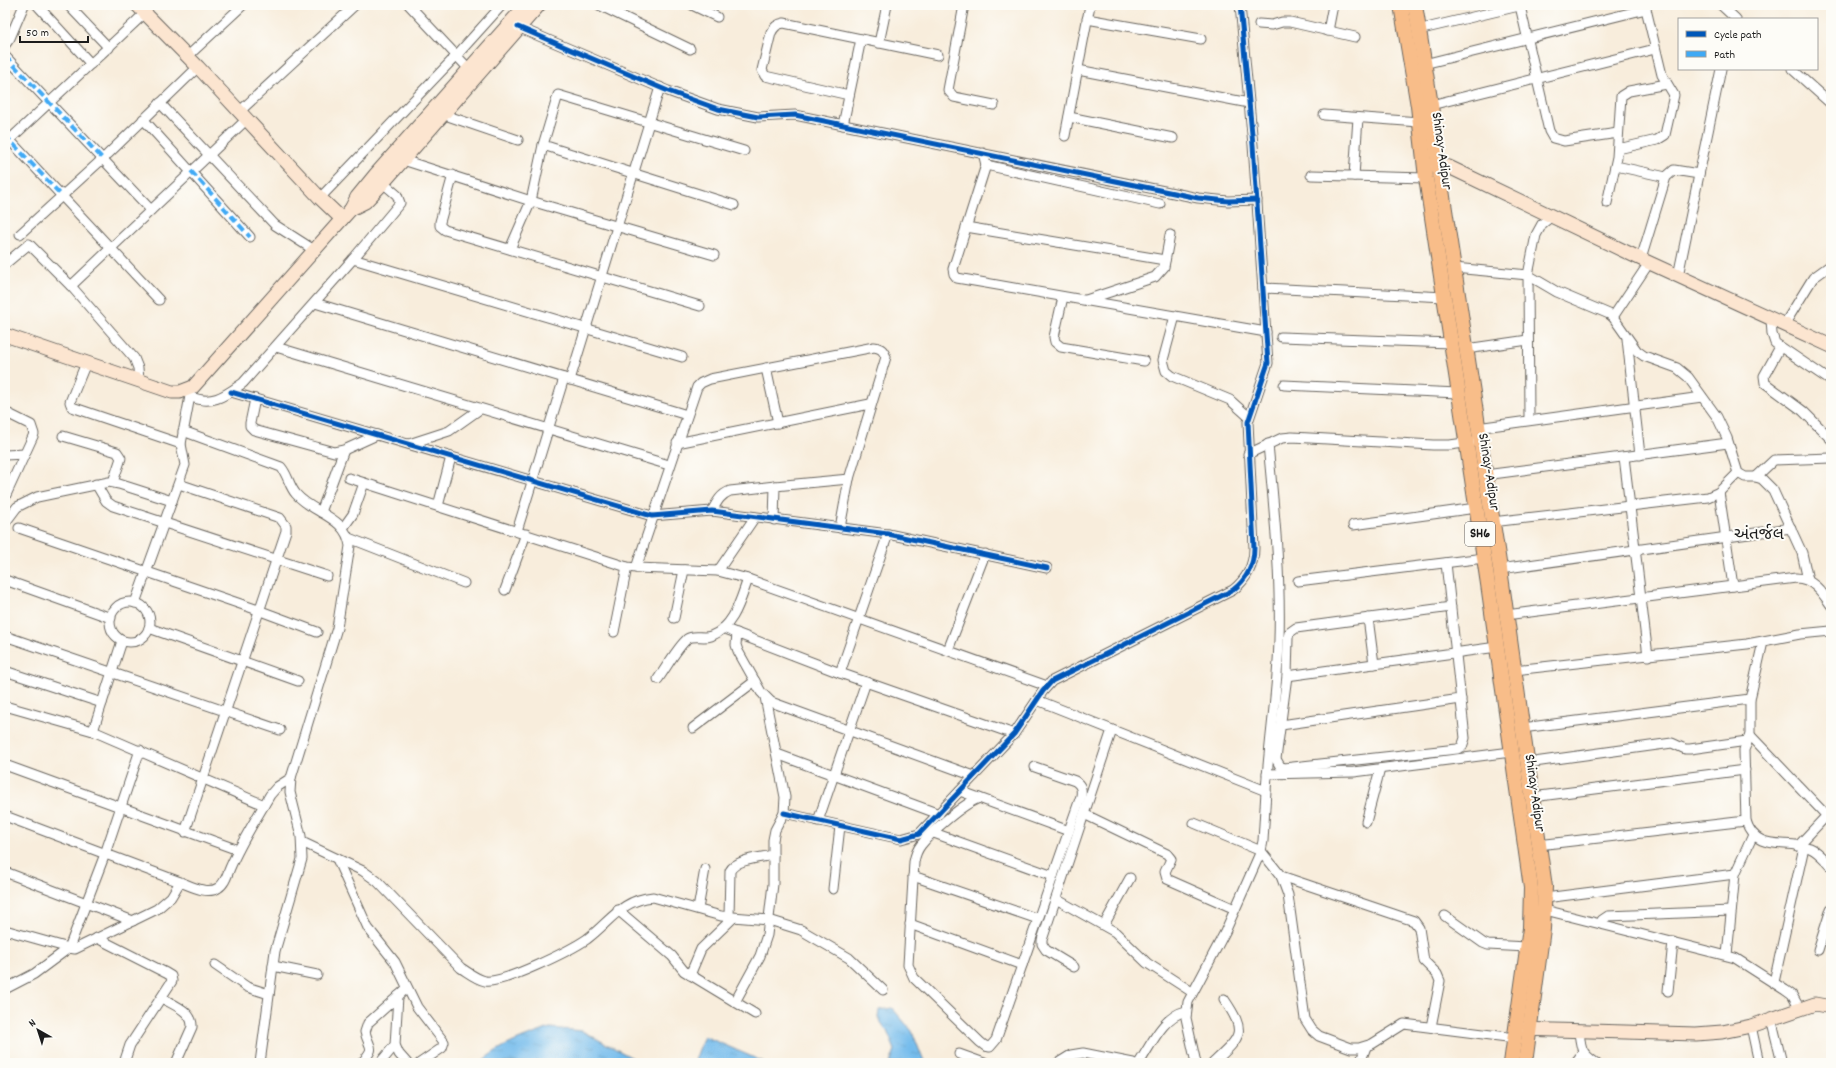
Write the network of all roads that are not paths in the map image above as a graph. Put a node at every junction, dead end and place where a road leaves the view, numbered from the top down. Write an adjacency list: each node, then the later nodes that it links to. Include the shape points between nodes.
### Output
1 (24, 5): 35 (street)
2 (37, 5): 43 (street)
3 (68, 5): 36 (street)
4 (243, 5): 41 (street)
5 (355, 5): 62 (street)
6 (409, 5): 42 (street)
7 (502, 5): 42 (street)
8 (526, 5): 46 (street)
9 (539, 5): 27 (street)
10 (599, 5): 37 (street)
11 (692, 5): 23 (street)
12 (887, 5): 34 (street)
13 (964, 5): 59 (street, via 948,90 954,96)
14 (1090, 5): 25 (street)
15 (1240, 5): 56 (street)
16 (1333, 5): 28 (street)
17 (1401, 5): 67 (main road, Shinay-Adipur / SH6)
18 (1415, 5): 29 (main road, Shinay-Adipur / SH6)
19 (1721, 5): 24 (street)
20 (1516, 6): 29 (street); 31 (street)
21 (1646, 7): 31 (street); 38 (street)
22 (141, 9): 36 (street); 41 (street)
23 (717, 17)
24 (1733, 18)
25 (1087, 19): 33 (street); 47 (street)
26 (1259, 24): 28 (street, via 1290,22)
27 (518, 27): 52 (street); 60 (street)
28 (1328, 30): 30 (street)
29 (1418, 30): 44 (main road, Shinay-Adipur / SH6)
30 (1356, 37)
31 (1527, 38): 44 (street); 50 (street)
32 (861, 39): 34 (street); 53 (street); 53 (street, via 779,24 771,33 762,70 762,74 769,78)
33 (1201, 40)
34 (879, 43): 39 (street)
35 (5, 45)
36 (109, 48): 43 (street)
37 (690, 49)
38 (1655, 49): 50 (street); 51 (street)
39 (938, 55)
40 (5, 56): 54 (street)
41 (188, 56): 45 (street)
42 (456, 56): 46 (street); 93 (street)
43 (91, 64): 54 (street)
44 (1424, 64): 57 (main road, Shinay-Adipur / SH6)
45 (198, 67): 55 (street); 62 (street)
46 (469, 69): 100 (street, via 374,175)
47 (1078, 70): 56 (street); 63 (street)
48 (1721, 70): 86 (street)
49 (1793, 70): 58 (street)
50 (1537, 78): 57 (street); 69 (street, via 1549,130 1554,138 1564,141)
51 (1667, 84): 69 (street, via 1629,91 1620,96); 75 (street, via 1674,98 1665,135 1657,140)
52 (660, 87): 66 (street); 68 (street, via 724,111 758,117 795,115)
53 (849, 95): 68 (street)
54 (50, 103): 72 (street); 79 (street)
55 (160, 103): 65 (street); 78 (street)
56 (1250, 103): 94 (street)
57 (1431, 104): 83 (main road, Shinay-Adipur / SH6)
58 (1831, 104)
59 (994, 105)
60 (442, 114): 73 (street); 80 (street)
61 (1324, 115): 64 (street)
62 (243, 116): 78 (street); 93 (street)
63 (1068, 117): 70 (street); 71 (street)
64 (1358, 118): 67 (street); 89 (street)
65 (143, 119): 79 (street); 84 (street)
66 (649, 122): 74 (street, via 558,95); 76 (street); 85 (street)
67 (1420, 122): 83 (main road, Shinay-Adipur / SH6)
68 (843, 125): 77 (street)
69 (1618, 133): 75 (street)
70 (1065, 136)
71 (1173, 138)
72 (7, 140): 92 (street)
73 (518, 140)
74 (543, 145): 85 (street); 95 (street)
75 (1618, 149): 82 (street)
76 (744, 152)
77 (983, 153): 81 (street); 94 (street, via 1198,198)
78 (209, 155): 84 (street); 109 (street, via 275,225)
79 (102, 158): 92 (street); 99 (street)
80 (403, 160): 87 (street); 91 (street)
81 (986, 165): 97 (street); 103 (street)
82 (1616, 166): 90 (street); 98 (street)
83 (1430, 169): 89 (street); 101 (street, via 1450,167); 116 (main road, Shinay-Adipur / SH6); 123 (main road, Shinay-Adipur / SH6)
84 (192, 171): 99 (street); 106 (street)
85 (634, 173): 96 (street); 102 (street)
86 (1699, 174): 90 (street, via 1674,170); 118 (street)
87 (453, 175): 95 (street); 108 (street, via 440,222 442,228)
88 (1311, 175): 89 (street)
89 (1354, 176)
90 (1666, 177): 113 (street)
91 (383, 184): 100 (street, via 365,202); 111 (street, via 397,195 400,202)
92 (62, 196): 104 (street); 107 (street)
93 (320, 198): 100 (street)
94 (1257, 200): 121 (street)
95 (531, 201): 102 (street); 108 (street)
96 (734, 204)
97 (1160, 204)
98 (1607, 204)
99 (151, 210): 107 (street)
100 (347, 214): 109 (street)
101 (1552, 216): 113 (street); 117 (street, via 1542,224 1536,235)
102 (618, 226): 110 (street); 119 (street)
103 (966, 227): 112 (street); 122 (street, via 953,269 957,278)
104 (20, 234)
105 (1170, 235): 112 (street)
106 (250, 237)
107 (111, 248): 120 (street); 124 (street)
108 (510, 249): 119 (street)
109 (314, 250): 152 (street)
110 (714, 255)
111 (354, 259): 126 (street); 132 (street)
112 (1165, 260): 125 (street, via 1164,267 1155,277)
113 (1645, 261): 118 (street); 129 (street)
114 (5, 264): 120 (street, via 29,244)
115 (1831, 265): 131 (street, via 1810,281)
116 (1454, 268): 117 (street); 142 (main road, Shinay-Adipur / SH6)
117 (1528, 275): 129 (street, via 1557,292); 137 (street)
118 (1678, 276): 130 (street)
119 (602, 277): 127 (street); 132 (street)
120 (71, 286): 148 (street, via 134,358)
121 (1263, 288): 123 (street); 133 (street)
122 (1063, 297): 125 (street); 144 (street, via 1054,337 1057,345)
123 (1445, 297): 138 (main road, Shinay-Adipur / SH6)
124 (159, 300)
125 (1084, 301): 128 (street)
126 (315, 303): 140 (street); 147 (street)
127 (700, 306)
128 (1175, 316): 133 (street); 161 (street, via 1163,360 1166,371 1172,376 1230,400)
129 (1613, 317): 136 (street)
130 (1771, 319): 131 (street); 141 (street, via 1773,340)
131 (1784, 324): 139 (street)
132 (587, 328): 143 (street); 147 (street)
133 (1266, 332): 161 (street, via 1266,374)
134 (5, 335): 145 (street)
135 (1281, 338): 138 (street)
136 (1627, 338): 154 (street, via 1644,356 1682,371); 157 (street)
137 (1528, 340): 142 (street); 162 (street)
138 (1451, 343): 153 (main road, Shinay-Adipur / SH6)
139 (1831, 346)
140 (276, 347): 151 (street, via 244,383); 158 (street)
141 (1780, 347): 149 (street); 169 (street, via 1764,376 1765,383 1803,411)
142 (1466, 349): 168 (main road, Shinay-Adipur / SH6)
143 (682, 357)
144 (1144, 361)
145 (86, 363): 148 (street); 172 (street, via 70,402 72,407)
146 (766, 368): 156 (street, via 874,347 880,348 886,357); 160 (street, via 701,382); 163 (street)
147 (567, 379): 160 (street); 164 (street)
148 (139, 380): 152 (street, via 172,392)
149 (1831, 381)
150 (1284, 386): 153 (street)
151 (231, 392): 152 (street, via 206,401); 155 (street)
152 (188, 393): 165 (street)
153 (1458, 393): 168 (main road, Shinay-Adipur / SH6)
154 (1702, 397): 157 (street); 171 (street, via 1717,417)
155 (255, 399): 166 (street); 175 (street, via 250,423 252,428 334,452)
156 (870, 404): 163 (street); 188 (street)
157 (1634, 406): 162 (street); 179 (street)
158 (480, 409): 164 (street); 173 (street, via 449,431)
159 (5, 412): 176 (street, via 31,424 34,434)
160 (687, 415): 170 (street)
161 (1249, 416): 177 (street)
162 (1529, 420): 168 (street)
163 (778, 423): 170 (street)
164 (548, 429): 183 (street); 189 (street)
165 (183, 431): 172 (street); 204 (street, via 281,467 296,495)
166 (377, 435): 173 (street); 175 (street)
167 (63, 436): 190 (street, via 117,452 121,458)
168 (1474, 437): 174 (street, via 1450,446 1292,437); 185 (main road, Shinay-Adipur / SH6); 201 (main road, Shinay-Adipur / SH6)
169 (1831, 439)
170 (677, 443): 183 (street)
171 (1728, 443): 179 (street); 184 (street)
172 (181, 444): 193 (street, via 185,465)
173 (409, 444): 180 (street)
174 (1268, 444): 177 (street); 298 (street, via 1280,607)
175 (344, 450): 204 (street)
176 (25, 454): 178 (street); 196 (street)
177 (1248, 454): 273 (street, via 1254,560 1242,583 1233,590 1059,677)
178 (5, 455)
179 (1640, 455): 181 (street)
180 (451, 457): 189 (street); 198 (street)
181 (1624, 457): 185 (street); 199 (street)
182 (1831, 458): 186 (street, via 1774,460)
183 (670, 465): 205 (street)
184 (1738, 473): 186 (street, via 1745,477); 195 (street)
185 (1485, 475): 208 (main road, Shinay-Adipur / SH6)
186 (1756, 477): 215 (street, via 1762,479 1773,490)
187 (349, 478): 191 (street)
188 (849, 479): 194 (street); 214 (street)
189 (532, 480): 205 (street); 216 (street)
190 (113, 482): 192 (street); 197 (street)
191 (364, 483): 198 (street); 213 (street, via 353,514)
192 (96, 484): 200 (street, via 37,497); 210 (street, via 106,501 114,506)
193 (179, 484): 197 (street); 223 (street, via 280,518 286,526 286,531)
194 (775, 486): 203 (street, via 730,491 719,498); 207 (street)
195 (1719, 492): 199 (street, via 1708,497); 218 (street)
196 (5, 498)
197 (172, 501): 210 (street)
198 (438, 506): 216 (street)
199 (1630, 506): 208 (street); 220 (street)
200 (17, 507): 202 (street); 209 (street)
201 (1476, 508): 211 (street); 222 (main road, Shinay-Adipur / SH6)
202 (5, 509)
203 (712, 511): 205 (street); 206 (street)
204 (321, 512): 213 (street)
205 (652, 516): 225 (street)
206 (755, 517): 207 (street); 229 (street)
207 (774, 520): 214 (street)
208 (1492, 522): 227 (main road, Shinay-Adipur / SH6)
209 (5, 523)
210 (164, 523): 223 (street); 230 (street)
211 (1353, 526)
212 (19, 528): 230 (street)
213 (343, 528): 219 (street)
214 (840, 528): 217 (street)
215 (1791, 528): 218 (street); 235 (street, via 1802,553)
216 (522, 533): 225 (street); 238 (street)
217 (888, 534): 221 (street); 247 (street)
218 (1726, 537): 220 (street); 237 (street)
219 (349, 538): 236 (street); 302 (street, via 350,546 337,628)
220 (1636, 550): 227 (street); 239 (street)
221 (985, 554): 226 (street); 259 (street)
222 (1484, 558): 224 (street); 258 (main road, Shinay-Adipur / SH6)
223 (275, 559): 231 (street); 243 (street)
224 (1446, 563): 234 (street); 242 (street)
225 (632, 568): 228 (street); 253 (street)
226 (1047, 568)
227 (1500, 569): 244 (main road, Shinay-Adipur / SH6)
228 (684, 570): 229 (street); 246 (street)
229 (718, 571): 232 (street)
230 (146, 572): 240 (street); 243 (street)
231 (327, 576)
232 (748, 579): 247 (street); 250 (street, via 734,617)
233 (5, 580): 245 (street)
234 (1298, 580)
235 (1808, 580): 237 (street, via 1796,578); 241 (street)
236 (464, 583)
237 (1733, 586): 239 (street)
238 (505, 590)
239 (1641, 598): 244 (street); 261 (street)
240 (135, 603): 245 (street, via 123,604); 249 (street, via 146,610)
241 (1831, 605)
242 (1451, 607): 248 (street); 260 (street)
243 (258, 610): 252 (street); 262 (street)
244 (1506, 614): 264 (main road, Shinay-Adipur / SH6)
245 (111, 618): 256 (street, via 113,632)
246 (674, 618)
247 (859, 618): 259 (street); 267 (street)
248 (1368, 618): 263 (street); 268 (street, via 1292,630 1288,638)
249 (149, 628): 256 (street, via 146,634 136,641); 262 (street)
250 (723, 628): 254 (street); 269 (street, via 712,636 695,636 687,640)
251 (1831, 631): 257 (street, via 1806,633)
252 (317, 632)
253 (614, 632)
254 (737, 633): 267 (street); 271 (street, via 738,651)
255 (5, 636): 266 (street)
256 (122, 640): 266 (street)
257 (1763, 642): 261 (street); 275 (street)
258 (1497, 647): 260 (street); 291 (main road, Shinay-Adipur / SH6)
259 (948, 650): 273 (street)
260 (1456, 652): 263 (street); 277 (street)
261 (1648, 656): 264 (street)
262 (241, 661): 270 (street); 280 (street)
263 (1374, 664): 268 (street)
264 (1514, 670): 283 (main road, Shinay-Adipur / SH6)
265 (5, 671): 278 (street)
266 (112, 673): 278 (street); 280 (street)
267 (840, 673): 272 (street)
268 (1287, 676): 281 (street)
269 (658, 679)
270 (298, 681)
271 (755, 681): 274 (street); 282 (street)
272 (866, 682): 287 (street); 288 (street)
273 (1047, 686): 276 (street)
274 (765, 698): 287 (street); 292 (street)
275 (1750, 699): 283 (street); 289 (street)
276 (1037, 700): 285 (street); 288 (street)
277 (1461, 700): 281 (street); 281 (street, via 1465,738 1462,747 1457,749 1284,768 1276,759)
278 (102, 703): 286 (street)
279 (5, 706): 286 (street)
280 (224, 712): 284 (street); 301 (street)
281 (1281, 725)
282 (693, 728)
283 (1522, 728): 293 (main road, Shinay-Adipur / SH6)
284 (280, 730)
285 (1112, 730): 303 (street); 311 (street)
286 (93, 731): 290 (street)
287 (849, 731): 299 (street); 300 (street)
288 (1014, 734): 300 (street)
289 (1748, 738): 293 (street, via 1690,749 1672,743); 297 (street, via 1744,750); 312 (street)
290 (140, 750): 301 (street); 308 (street)
291 (1511, 752): 296 (street); 362 (main road, Shinay-Adipur / SH6, via 1531,888)
292 (777, 754): 299 (street); 309 (street, via 785,797)
293 (1527, 763): 305 (main road, Shinay-Adipur / SH6)
294 (5, 765): 308 (street)
295 (1035, 766): 319 (street, via 1080,785 1081,796)
296 (1380, 769): 298 (street); 316 (street)
297 (1745, 770): 305 (street); 315 (street)
298 (1267, 774): 303 (street)
299 (834, 776): 310 (street); 314 (street)
300 (974, 776): 304 (street)
301 (202, 778): 307 (street); 320 (street)
302 (291, 778): 307 (street, via 277,787); 323 (street, via 290,792)
303 (1266, 790): 327 (street)
304 (960, 791): 306 (street); 310 (street)
305 (1532, 797): 324 (main road, Shinay-Adipur / SH6)
306 (979, 798): 319 (street); 321 (street, via 968,803)
307 (264, 805): 326 (street)
308 (121, 808): 320 (street); 328 (street)
309 (784, 813): 314 (street); 329 (street, via 775,830)
310 (939, 814): 318 (street, via 919,834 901,840)
311 (1084, 814): 341 (street); 345 (street, via 1168,854 1171,859 1165,872 1167,879)
312 (1829, 814): 325 (street)
313 (5, 816): 328 (street)
314 (818, 821): 318 (street)
315 (1746, 821): 322 (street); 324 (street)
316 (1366, 822)
317 (1194, 823): 327 (street)
318 (840, 826): 340 (street)
319 (1069, 831): 336 (street)
320 (185, 832): 326 (street)
321 (934, 833): 335 (street, via 920,846 916,854); 336 (street)
322 (1753, 835): 325 (street, via 1766,842); 334 (street)
323 (302, 842): 330 (street); 368 (street, via 302,859)
324 (1538, 845): 343 (main road, Shinay-Adipur / SH6, via 1545,887)
325 (1801, 846): 331 (street, via 1811,848); 372 (street)
326 (238, 850): 339 (street, via 223,884 217,889 201,890)
327 (1261, 851): 337 (street); 345 (street)
328 (105, 854): 339 (street); 342 (street)
329 (773, 855): 350 (street, via 732,868); 352 (street)
330 (337, 859): 347 (street, via 363,871 377,881 461,968 485,981 507,978 577,945); 374 (street, via 368,928 394,962)
331 (1831, 866)
332 (705, 869): 344 (street)
333 (5, 872): 342 (street)
334 (1735, 874): 343 (street); 348 (street)
335 (913, 876): 351 (street); 354 (street)
336 (1053, 876): 351 (street)
337 (1281, 876): 389 (street, via 1414,921 1419,928 1424,961 1437,974 1440,981); 393 (street, via 1288,895 1307,1024 1319,1036 1351,1048)
338 (1130, 878): 356 (street)
339 (180, 882): 353 (street, via 165,904)
340 (833, 889)
341 (1056, 899): 356 (street); 369 (street, via 1042,944 1046,950)
342 (87, 904): 353 (street); 363 (street)
343 (1545, 904): 355 (street); 390 (main road, Shinay-Adipur / SH6)
344 (698, 909): 347 (street, via 653,897 630,902); 350 (street)
345 (1235, 909): 377 (street)
346 (1831, 909): 364 (street)
347 (618, 910): 371 (street, via 668,952)
348 (1732, 911): 355 (street, via 1608,916); 365 (street)
349 (1445, 916): 362 (street, via 1488,945)
350 (731, 917): 352 (street); 371 (street, via 701,949)
351 (1038, 919): 367 (street)
352 (769, 920): 375 (street, via 801,930 838,950); 382 (street, via 760,956)
353 (134, 921): 360 (street)
354 (910, 924): 367 (street); 367 (street, via 910,972 985,1046 990,1047 996,1040)
355 (1601, 924): 361 (street)
356 (1104, 925): 377 (street, via 1119,934 1147,963)
357 (5, 930): 358 (street)
358 (16, 934): 359 (street); 363 (street)
359 (5, 938)
360 (97, 938): 363 (street, via 75,949); 380 (street, via 171,976 172,981)
361 (1673, 942): 365 (street); 376 (street)
362 (1527, 947): 390 (main road, Shinay-Adipur / SH6)
363 (69, 948): 373 (street, via 34,974)
364 (1818, 950)
365 (1728, 955): 372 (street, via 1744,962)
366 (215, 965): 378 (street, via 247,987)
367 (1022, 965)
368 (273, 966): 370 (street); 378 (street)
369 (1074, 967)
370 (317, 975)
371 (690, 975): 382 (street)
372 (1774, 982): 384 (street, via 1792,995)
373 (5, 989)
374 (406, 989): 379 (street); 402 (street, via 416,1007 444,1042 442,1048)
375 (883, 990)
376 (1668, 991)
377 (1192, 992): 385 (street)
378 (269, 994): 398 (street)
379 (398, 996): 392 (street); 399 (street, via 368,1023 365,1032 371,1049)
380 (162, 998): 396 (street, via 130,1045); 397 (street, via 189,1014 191,1018 192,1027)
381 (1224, 999): 408 (street, via 1237,1018 1239,1029 1231,1046)
382 (735, 1002): 386 (street)
383 (1831, 1006): 384 (street, via 1815,1004)
384 (1800, 1009): 387 (street)
385 (1186, 1011): 406 (street, via 1177,1013 1168,1020); 407 (street)
386 (756, 1014)
387 (1771, 1018): 388 (street); 415 (street)
388 (1751, 1026): 391 (street, via 1696,1034); 414 (street)
389 (1431, 1027): 390 (street); 393 (street, via 1404,1024)
390 (1520, 1032): 391 (street); 410 (main road, Shinay-Adipur / SH6); 411 (main road, Shinay-Adipur / SH6)
391 (1579, 1032): 394 (street)
392 (396, 1045): 400 (street); 401 (street, via 396,1049)
393 (1366, 1047): 409 (street)
394 (1583, 1053): 412 (street); 413 (street)
395 (959, 1054): 403 (street)
396 (124, 1063)
397 (176, 1063)
398 (260, 1063)
399 (362, 1063)
400 (380, 1063)
401 (407, 1063)
402 (420, 1063)
403 (984, 1063)
404 (1058, 1063): 405 (street, via 1083,1053)
405 (1133, 1063)
406 (1139, 1063)
407 (1196, 1063)
408 (1213, 1063)
409 (1360, 1063)
410 (1511, 1063)
411 (1525, 1063)
412 (1575, 1063)
413 (1596, 1063)
414 (1759, 1063)
415 (1782, 1063)

